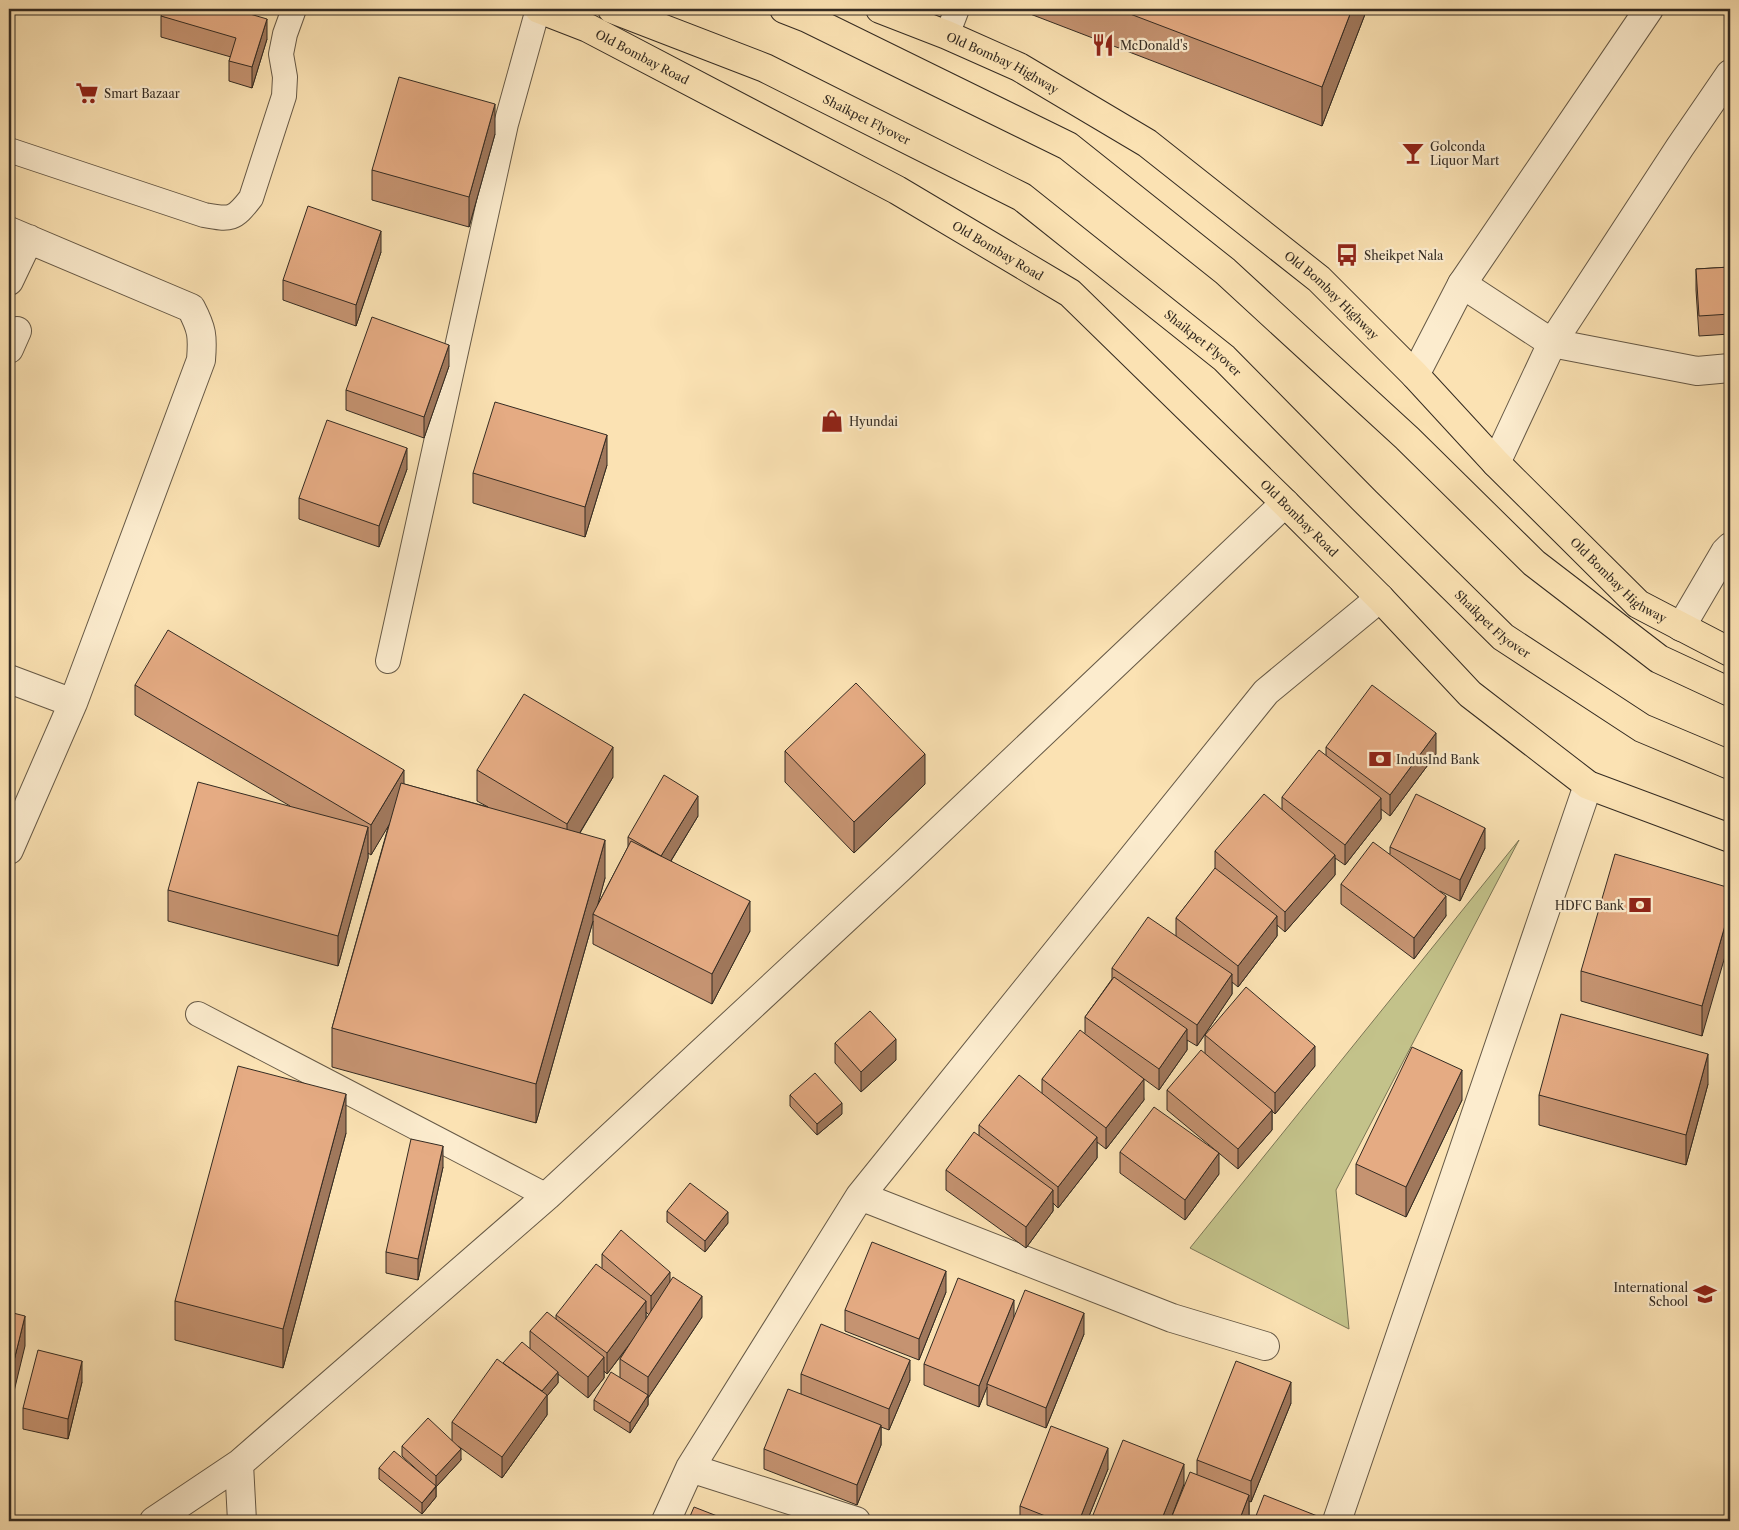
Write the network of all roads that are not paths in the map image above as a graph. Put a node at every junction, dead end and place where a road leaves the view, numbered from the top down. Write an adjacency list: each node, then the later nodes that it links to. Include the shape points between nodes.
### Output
1 (294, 9): 12 (lane, via 276,31 285,77 284,96 251,198 240,212 225,219 204,215)
2 (538, 9): 9 (main road, Old Bombay Road); 25 (lane, via 506,124)
3 (612, 9): 29 (main road, Shaikpet Flyover, via 765,68 1022,198 1224,358 1503,637 1642,728)
4 (784, 9): 27 (main road, via 1068,146 1225,271 1407,438 1534,563 1659,659)
5 (884, 9): 8 (main road, Old Bombay Highway)
6 (957, 9): 10 (lane)
7 (1649, 9): 15 (street)
8 (917, 16): 10 (main road, Old Bombay Highway)
9 (592, 18): 20 (main road, Old Bombay Road, via 898,190 1070,294)
10 (947, 35): 18 (main road, Old Bombay Highway, via 1019,67 1147,143 1319,279)
11 (1730, 74): 16 (street)
12 (9, 150)
13 (19, 235): 14 (street); 28 (street, via 191,308 203,336 201,360)
14 (9, 282)
15 (1462, 284): 16 (street); 18 (street)
16 (1552, 343): 17 (street, via 1697,371); 19 (street)
17 (1730, 368)
18 (1415, 375): 19 (main road, Old Bombay Highway)
19 (1496, 463): 23 (main road, Old Bombay Highway, via 1638,604)
20 (1285, 503): 22 (main road, Old Bombay Road); 34 (street, via 900,868)
21 (1730, 547): 23 (street)
22 (1380, 598): 30 (main road, via 1470,694); 35 (street, via 1266,692)
23 (1681, 627): 24 (main road, Old Bombay Highway)
24 (1730, 652)
25 (388, 661)
26 (9, 679): 28 (street)
27 (1730, 692)
28 (73, 703): 32 (street)
29 (1730, 766)
30 (1588, 785): 31 (main road); 43 (street)
31 (1730, 838)
32 (9, 850)
33 (198, 1014): 34 (lane)
34 (547, 1196): 37 (street)
35 (860, 1196): 36 (street, via 1172,1318); 38 (street)
36 (1265, 1346)
37 (239, 1464): 39 (street); 40 (street)
38 (690, 1468): 41 (street); 42 (street)
39 (154, 1521)
40 (242, 1521)
41 (666, 1521)
42 (856, 1521)
43 (1337, 1521)

